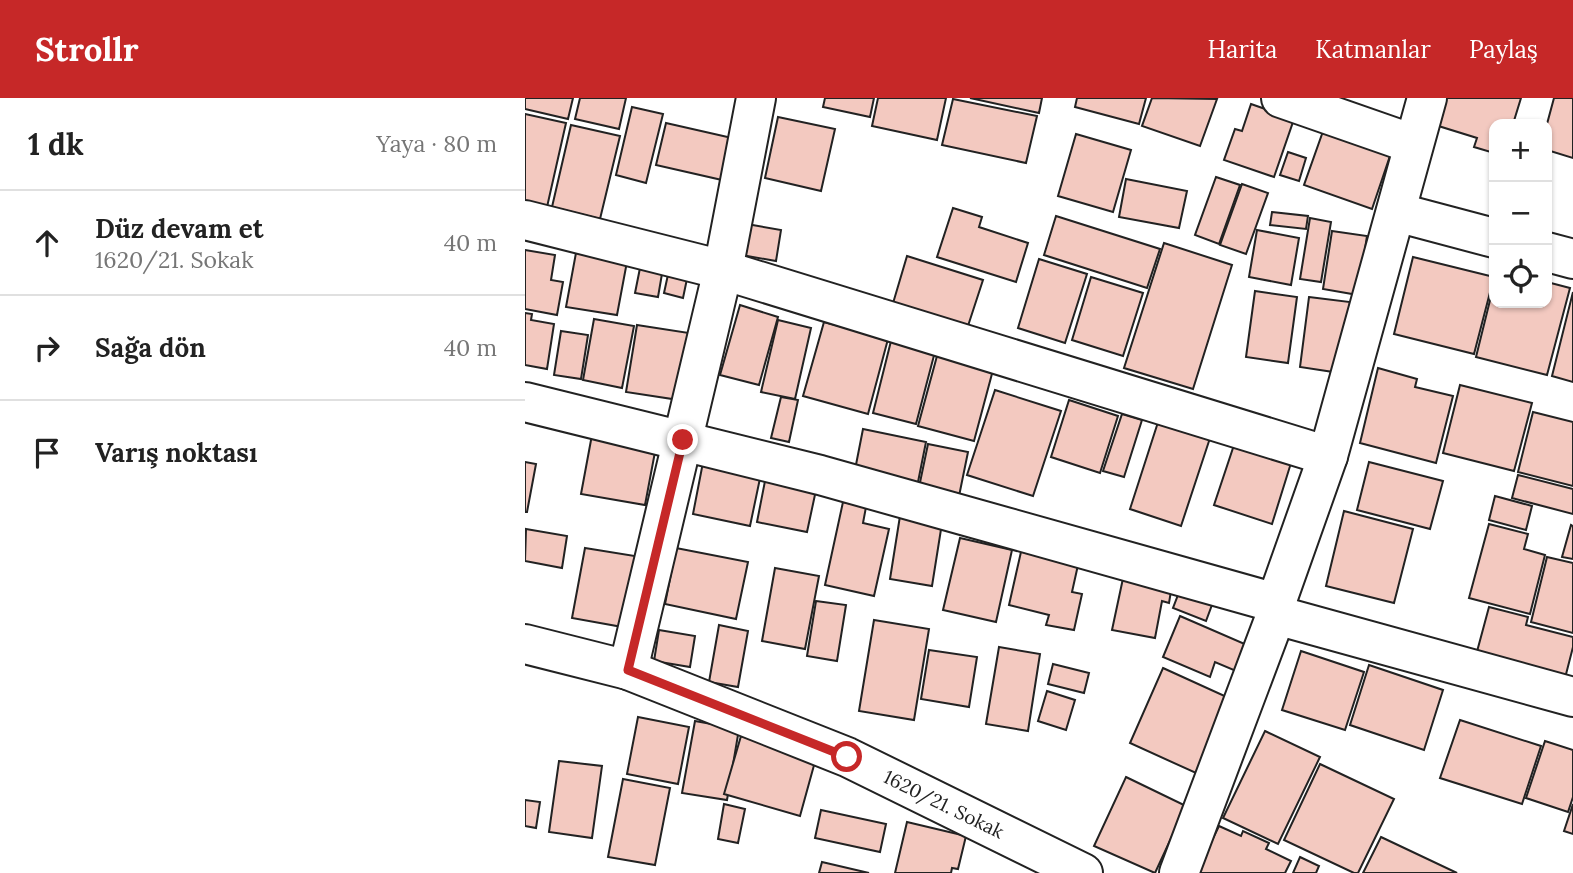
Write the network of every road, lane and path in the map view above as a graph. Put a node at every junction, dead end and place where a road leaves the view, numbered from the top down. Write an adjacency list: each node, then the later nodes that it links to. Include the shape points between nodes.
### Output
1 (756, 98): 10 (street)
2 (1281, 98): 4 (street)
3 (1427, 98): 4 (street)
4 (1413, 144): 5 (street)
5 (1396, 212): 7 (street); 13 (street)
6 (525, 220): 10 (street)
7 (1489, 237)
8 (1552, 253): 9 (street)
9 (1573, 259)
10 (723, 270): 12 (street); 13 (street)
11 (525, 402): 12 (street)
12 (683, 440): 14 (street, via 820,475); 16 (street)
13 (1328, 456): 14 (street)
14 (1276, 609): 17 (street); 19 (street)
15 (525, 643): 16 (street, 1620/21. Sokak)
16 (628, 670): 18 (street, 1620/21. Sokak, via 847,757)
17 (1573, 697)
18 (1083, 873)
19 (1179, 873)

